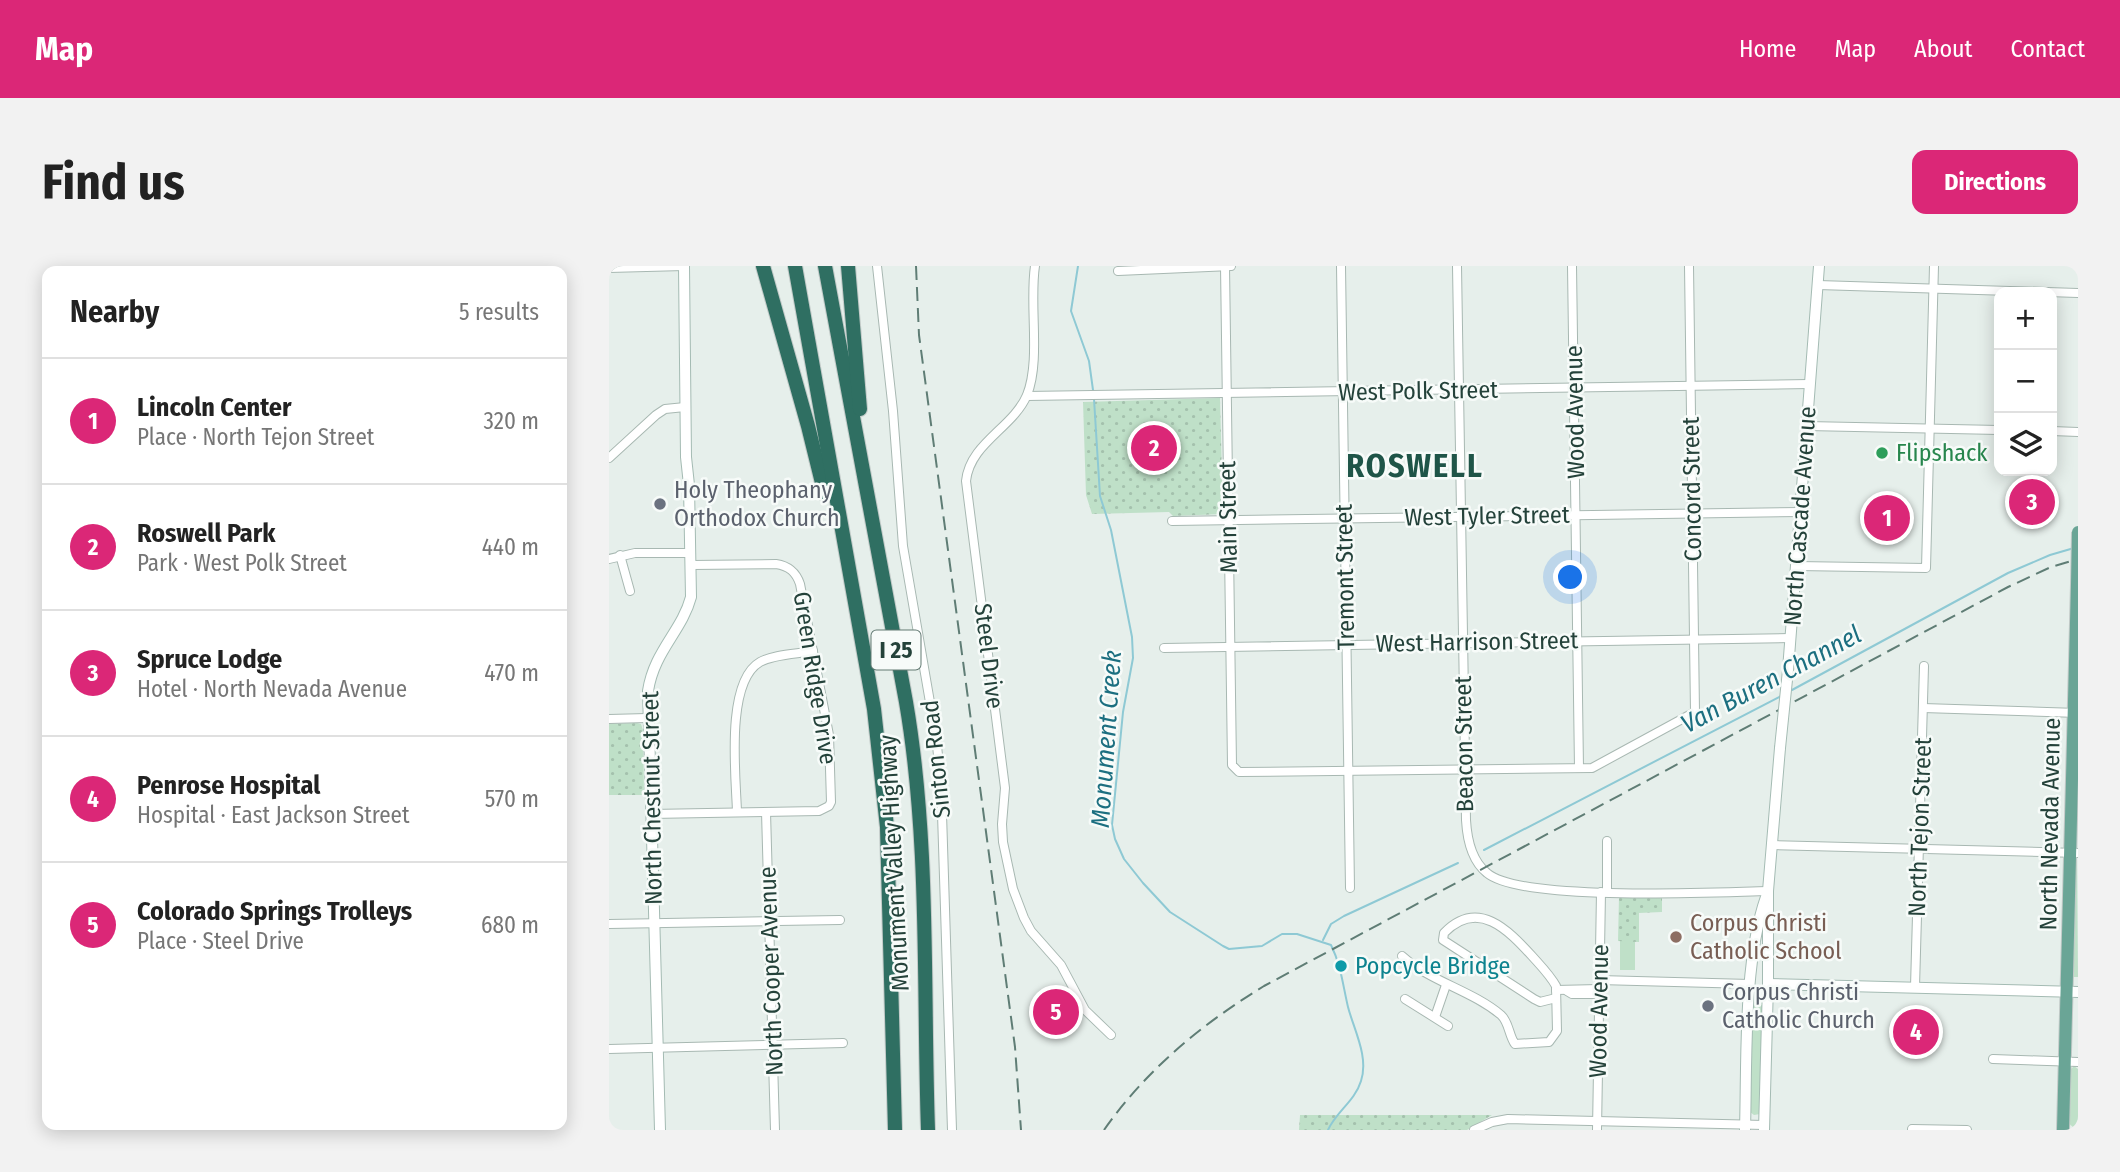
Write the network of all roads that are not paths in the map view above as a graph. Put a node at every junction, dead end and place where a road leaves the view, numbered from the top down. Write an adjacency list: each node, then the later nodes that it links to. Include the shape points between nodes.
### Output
1 (684, 266): 16 (street); 28 (main road, North Chestnut Street)
2 (763, 266): 50 (highway)
3 (795, 266): 50 (highway, Monument Valley Highway / I 25)
4 (825, 266): 35 (highway, Monument Valley Highway / I 25)
5 (848, 266): 35 (highway)
6 (877, 266): 110 (street, Sinton Road, via 903,546 941,782)
7 (1035, 266): 27 (street, Steel Drive, via 1033,366)
8 (1225, 266): 9 (street); 17 (street); 26 (street, Main Street)
9 (1231, 266)
10 (1341, 266): 25 (street, Tremont Street)
11 (1457, 266): 24 (street, Beacon Street)
12 (1572, 266): 23 (street, Wood Avenue)
13 (1689, 266): 22 (street, Concord Street)
14 (1819, 266): 18 (main road, North Cascade Avenue)
15 (1934, 266): 19 (street)
16 (609, 268)
17 (1118, 271)
18 (1818, 285): 19 (street); 21 (main road, North Cascade Avenue)
19 (1933, 288): 20 (street); 30 (street)
20 (2078, 293)
21 (1809, 384): 22 (street, West Polk Street); 29 (main road, North Cascade Avenue)
22 (1690, 386): 23 (street, West Polk Street); 37 (street, Concord Street)
23 (1575, 387): 24 (street, West Polk Street); 38 (street, Wood Avenue)
24 (1459, 390): 25 (street, West Polk Street); 39 (street, Beacon Street)
25 (1343, 392): 26 (street, West Polk Street); 40 (street, Tremont Street)
26 (1226, 393): 27 (street, West Polk Street); 42 (street, Main Street)
27 (1027, 396): 95 (street, Steel Drive, via 975,455 966,481 1005,788 1003,842 1013,888 1031,930 1061,965 1085,1010)
28 (685, 407): 34 (street, via 656,415); 45 (main road, North Chestnut Street)
29 (1807, 426): 30 (street); 36 (main road, North Cascade Avenue)
30 (1929, 428): 31 (street); 49 (street, via 1926,568)
31 (1994, 430)
32 (2057, 431): 33 (street)
33 (2078, 432)
34 (609, 458)
35 (865, 477): 109 (highway, Monument Valley Highway / I 25, via 917,784)
36 (1801, 512): 37 (street, West Tyler Street); 49 (main road, North Cascade Avenue)
37 (1692, 513): 38 (street, West Tyler Street); 54 (street, Concord Street)
38 (1576, 514): 39 (street, West Tyler Street); 55 (street, Wood Avenue)
39 (1461, 516): 40 (street, West Tyler Street); 56 (street, Beacon Street)
40 (1343, 518): 42 (street, West Tyler Street); 57 (street, Tremont Street)
41 (2078, 519): 44 (main road, North Nevada Avenue)
42 (1228, 520): 43 (street, West Tyler Street); 58 (street, Main Street)
43 (1172, 522)
44 (2078, 532): 51 (main road, North Nevada Avenue, bridge)
45 (691, 553): 46 (street); 48 (main road, North Chestnut Street)
46 (620, 555): 47 (street); 52 (street)
47 (609, 559)
48 (692, 565): 60 (street, Green Ridge Drive, via 776,564 791,569 800,584); 64 (main road, North Chestnut Street, via 689,602 652,670)
49 (1797, 566): 53 (main road, North Cascade Avenue)
50 (849, 577): 108 (highway, Monument Valley Highway / I 25, via 874,709 884,794)
51 (2077, 584): 63 (main road, North Nevada Avenue)
52 (630, 591)
53 (1791, 638): 54 (street, West Harrison Street); 73 (main road, North Cascade Avenue, bridge)
54 (1695, 640): 55 (street, West Harrison Street); 66 (street, Concord Street, via 1695,712 1591,768)
55 (1578, 641): 56 (street, West Harrison Street); 66 (street, Wood Avenue)
56 (1462, 642): 57 (street, West Harrison Street); 67 (street, Beacon Street)
57 (1346, 644): 58 (street, West Harrison Street); 68 (street, Tremont Street)
58 (1230, 646): 59 (street, West Harrison Street); 68 (street, Main Street, via 1234,769)
59 (1164, 648)
60 (813, 651): 69 (street, via 764,660 753,667 741,689 736,710); 70 (street, Green Ridge Drive, via 829,735 831,800 819,811)
61 (1924, 666): 62 (street, North Tejon Street)
62 (1923, 708): 63 (street); 74 (street, North Tejon Street)
63 (2076, 713): 75 (main road, North Nevada Avenue)
64 (647, 718): 65 (street); 71 (main road, North Chestnut Street)
65 (609, 719)
66 (1579, 768): 67 (street)
67 (1465, 770): 68 (street); 78 (street, Beacon Street, via 1468,839 1478,863 1494,878 1542,889)
68 (1349, 771): 76 (street, Tremont Street)
69 (737, 812): 70 (street); 71 (street)
70 (766, 812): 80 (street, North Cooper Avenue)
71 (651, 814): 81 (main road, North Chestnut Street)
72 (1607, 841): 78 (street, Wood Avenue)
73 (1773, 845): 74 (street); 77 (main road, North Cascade Avenue)
74 (1920, 848): 75 (street); 88 (street, North Tejon Street)
75 (2074, 853): 90 (main road, North Nevada Avenue)
76 (1350, 888)
77 (1768, 891): 78 (street); 83 (main road, North Cascade Avenue); 87 (main road, North Cascade Avenue)
78 (1604, 892): 89 (street, Wood Avenue)
79 (840, 920): 80 (street)
80 (769, 921): 81 (street); 97 (street, North Cooper Avenue)
81 (655, 923): 82 (street); 98 (main road, North Chestnut Street)
82 (609, 924)
83 (1759, 927): 85 (main road, North Cascade Avenue); 87 (main road, via 1760,971)
84 (1402, 956): 86 (street)
85 (1750, 984): 89 (street); 103 (main road, North Cascade Avenue)
86 (1446, 985): 91 (street, via 1503,1017 1515,1044 1552,1040); 93 (street)
87 (1768, 985): 88 (main road); 104 (main road, North Cascade Avenue)
88 (1915, 987): 90 (main road)
89 (1599, 988): 91 (street); 102 (street, Wood Avenue)
90 (2072, 992): 101 (main road, North Nevada Avenue)
91 (1556, 994): 91 (street, via 1553,979 1494,921 1466,920 1444,933 1447,944 1528,996 1540,1002)
92 (1405, 999): 93 (street)
93 (1435, 1017): 94 (street)
94 (1448, 1026)
95 (1111, 1035)
96 (843, 1043): 97 (street)
97 (772, 1046): 98 (street); 107 (street, North Cooper Avenue)
98 (658, 1048): 99 (street); 106 (main road, North Chestnut Street)
99 (609, 1049)
100 (1993, 1059): 101 (street)
101 (2072, 1061): 113 (main road, North Nevada Avenue)
102 (1597, 1125): 103 (street); 111 (street, via 1499,1120)
103 (1745, 1127): 104 (street)
104 (1764, 1128)
105 (1912, 1129): 112 (street)
106 (660, 1130)
107 (775, 1130)
108 (895, 1130)
109 (928, 1130)
110 (952, 1130)
111 (1473, 1130)
112 (1967, 1130)
113 (2063, 1130)

